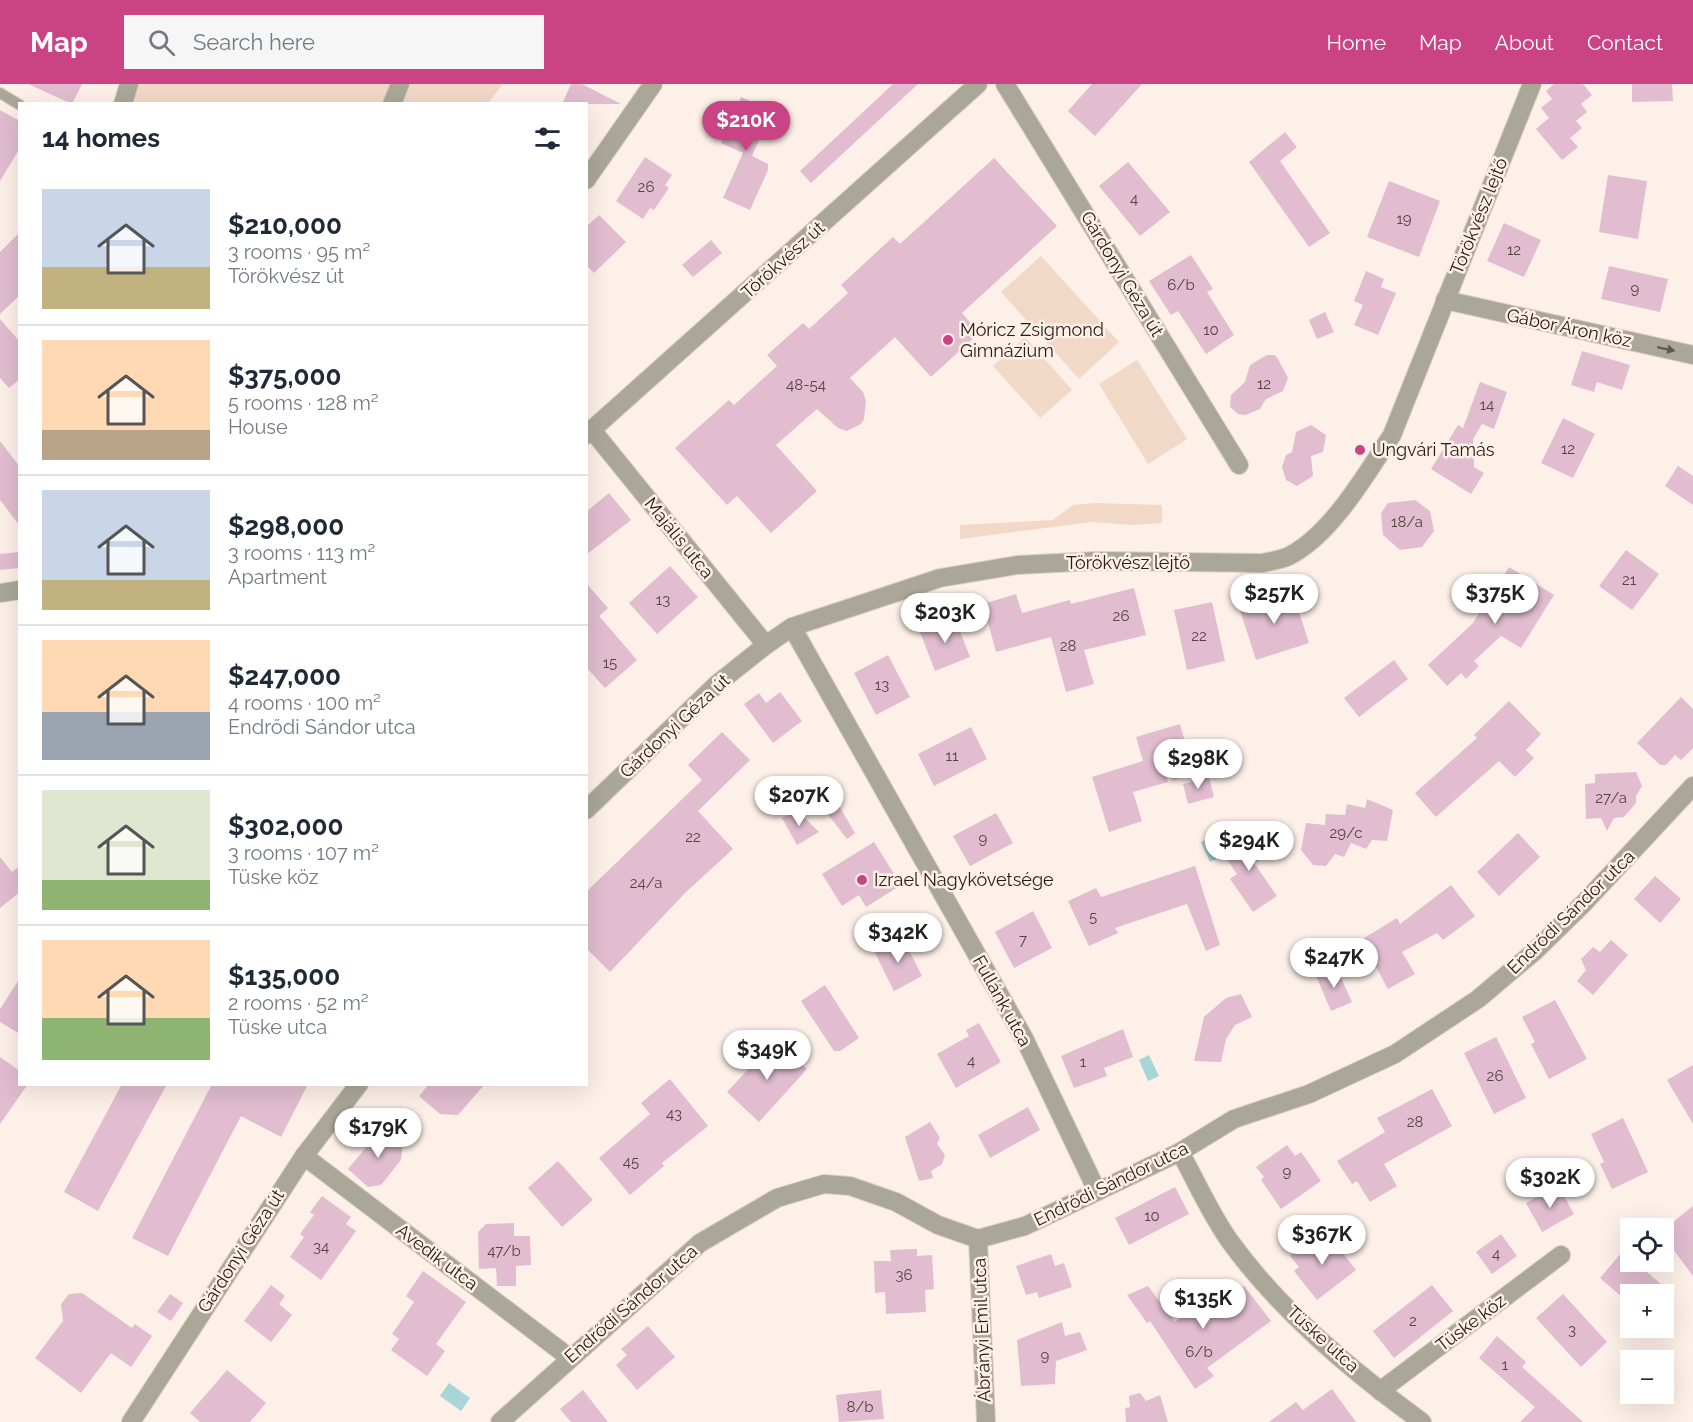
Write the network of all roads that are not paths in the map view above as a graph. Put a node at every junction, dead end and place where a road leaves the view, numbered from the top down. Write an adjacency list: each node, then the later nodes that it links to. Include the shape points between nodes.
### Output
1 (129, 84): 8 (street)
2 (400, 84): 9 (street)
3 (653, 84): 11 (street)
4 (978, 84): 14 (street, Törökvész út)
5 (1005, 84): 15 (street, Gárdonyi Géza út)
6 (1532, 84): 12 (street, Törökvész lejtő)
7 (0, 93): 10 (lane)
8 (124, 102)
9 (393, 102)
10 (18, 104)
11 (588, 177)
12 (1445, 300): 13 (street, Gábor Áron köz, one-way to 13); 18 (street, Törökvész lejtő, via 1392,435 1362,481 1313,540 1288,556 1241,564 1096,561 1017,565 940,578)
13 (1693, 355)
14 (589, 433): 19 (street, Majális utca)
15 (1239, 465)
16 (18, 590): 17 (street)
17 (0, 593)
18 (792, 627): 19 (street, Törökvész lejtő); 25 (street, Fullánk utca, via 1025,1040)
19 (766, 645): 21 (street, Gárdonyi Géza út, via 717,684)
20 (1693, 786): 23 (street, Endrődi Sándor utca, via 1584,903 1478,999 1395,1054 1309,1094 1234,1119)
21 (588, 808)
22 (357, 1086): 24 (street, Gárdonyi Géza út)
23 (1179, 1152): 25 (street, Endrődi Sándor utca); 29 (street, Tüske utca, via 1227,1237 1249,1266 1277,1298)
24 (304, 1156): 28 (street, Avedik utca); 30 (street, Gárdonyi Géza út)
25 (1097, 1191): 26 (street, Endrődi Sándor utca, via 1025,1226)
26 (978, 1239): 28 (street, Endrődi Sándor utca, via 938,1225 896,1202 849,1186 807,1187 777,1198 700,1243); 32 (street, Ábrányi Emil utca)
27 (1561, 1255): 29 (street, Tüske köz)
28 (570, 1358): 31 (street, Endrődi Sándor utca)
29 (1380, 1391): 33 (street, Tüske utca)
30 (130, 1422)
31 (500, 1422)
32 (986, 1422)
33 (1422, 1422)

